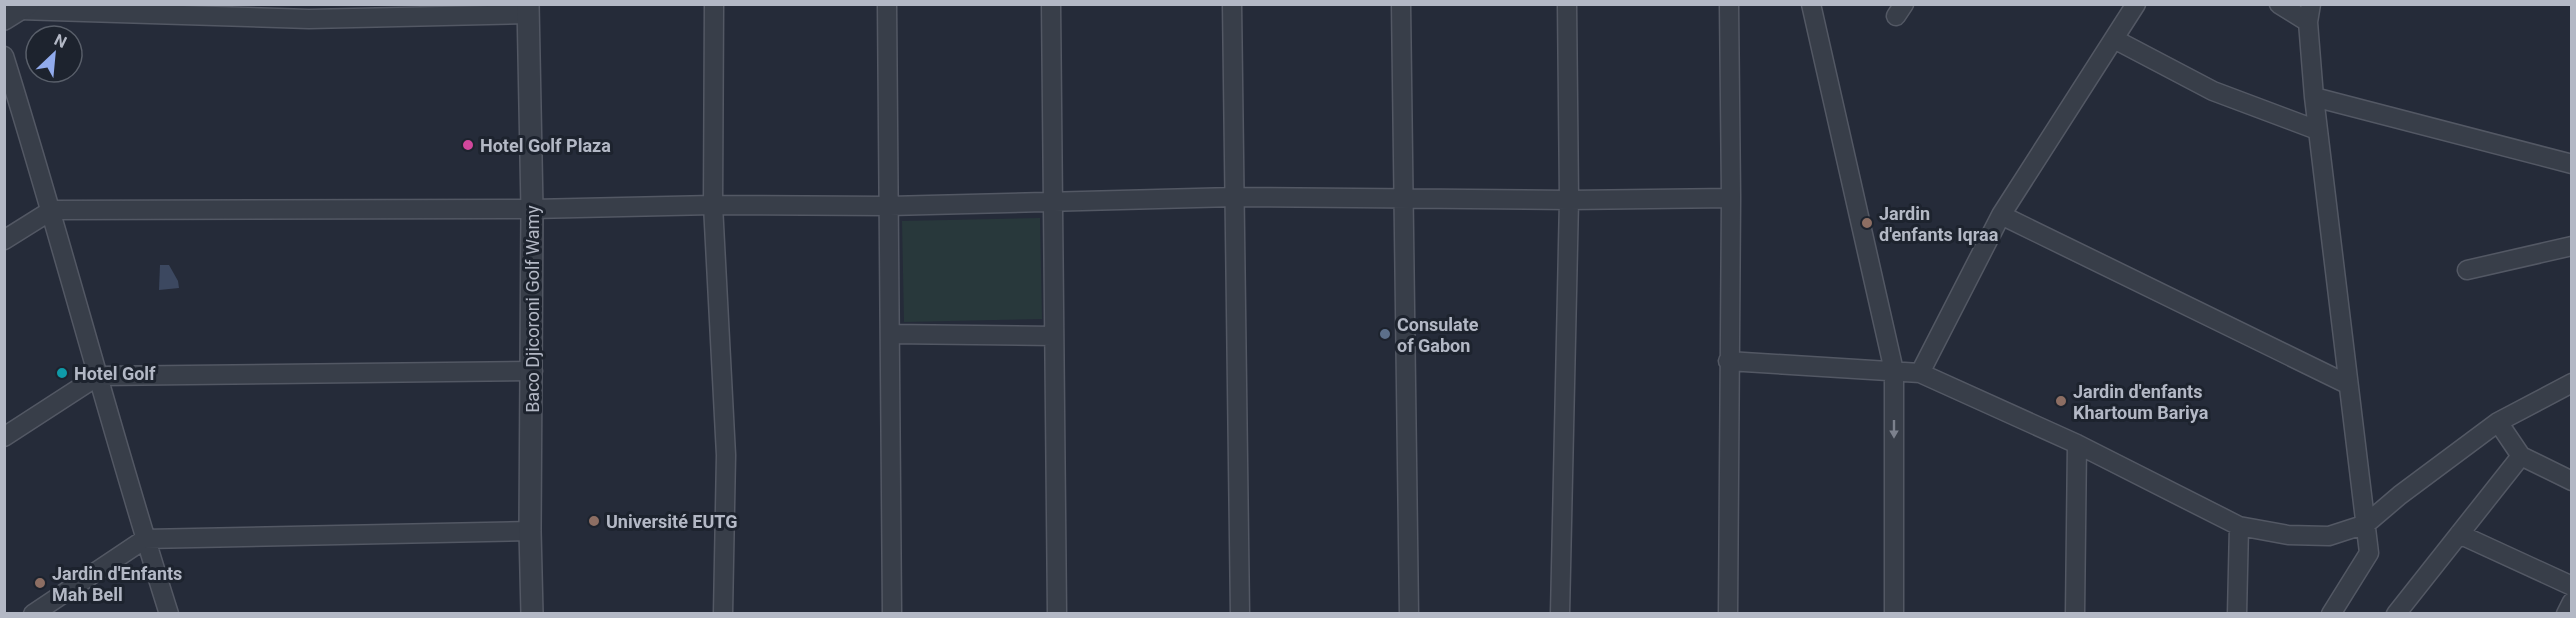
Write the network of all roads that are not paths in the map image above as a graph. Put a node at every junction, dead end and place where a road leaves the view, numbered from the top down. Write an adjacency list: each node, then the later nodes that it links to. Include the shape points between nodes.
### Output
1 (714, 4): 25 (street)
2 (887, 4): 26 (street)
3 (1051, 4): 24 (street)
4 (1232, 4): 20 (street)
5 (1401, 4): 21 (street)
6 (1567, 4): 23 (street)
7 (1729, 4): 22 (street)
8 (1811, 4): 36 (street)
9 (2136, 4): 15 (street)
10 (2279, 4): 14 (street)
11 (528, 9): 13 (street); 27 (street, Baco Djicoroni Golf Wamy)
12 (17, 11): 13 (street)
13 (309, 12)
14 (2310, 13): 17 (street)
15 (2114, 39): 18 (street, via 2213,92); 29 (street)
16 (4, 56): 28 (street)
17 (2314, 97): 18 (street); 19 (street)
18 (2318, 130): 41 (street)
19 (2571, 164)
20 (1234, 197): 21 (street); 24 (street); 60 (street)
21 (1404, 197): 23 (street); 61 (street)
22 (1731, 198): 23 (street); 35 (street)
23 (1569, 200): 62 (street)
24 (1053, 201): 26 (street); 34 (street)
25 (713, 204): 26 (street); 27 (street); 57 (street, via 726,455)
26 (889, 206): 33 (street)
27 (532, 209): 28 (street); 37 (street, Baco Djicoroni Golf Wamy)
28 (52, 210): 30 (street); 39 (street)
29 (2001, 216): 38 (street); 41 (street)
30 (4, 240)
31 (2571, 246): 32 (street)
32 (2467, 270)
33 (890, 334): 34 (street); 58 (street)
34 (1054, 336): 59 (street)
35 (1728, 361): 36 (street); 63 (street)
36 (1894, 370): 38 (street); 64 (street, one-way to 64)
37 (533, 371): 39 (street); 49 (street, Baco Djicoroni Golf Wamy)
38 (1920, 373): 44 (street)
39 (98, 376): 43 (street); 51 (street)
40 (2571, 383): 42 (street)
41 (2347, 384): 47 (street)
42 (2498, 422): 45 (street); 47 (street)
43 (4, 437)
44 (2078, 444): 48 (street); 65 (street)
45 (2521, 456): 46 (street); 50 (street)
46 (2571, 481)
47 (2366, 524): 48 (street, via 2329,536 2288,535); 67 (street, via 2369,553)
48 (2239, 526): 66 (street)
49 (530, 531): 51 (street); 56 (street, Baco Djicoroni Golf Wamy)
50 (2459, 534): 52 (street); 68 (street)
51 (145, 539): 54 (street); 55 (street)
52 (2571, 586)
53 (2571, 602): 69 (street)
54 (33, 614)
55 (169, 614)
56 (532, 614)
57 (723, 614)
58 (892, 614)
59 (1057, 614)
60 (1240, 614)
61 (1409, 614)
62 (1560, 614)
63 (1728, 614)
64 (1894, 614)
65 (2075, 614)
66 (2237, 614)
67 (2331, 614)
68 (2396, 614)
69 (2566, 614)

